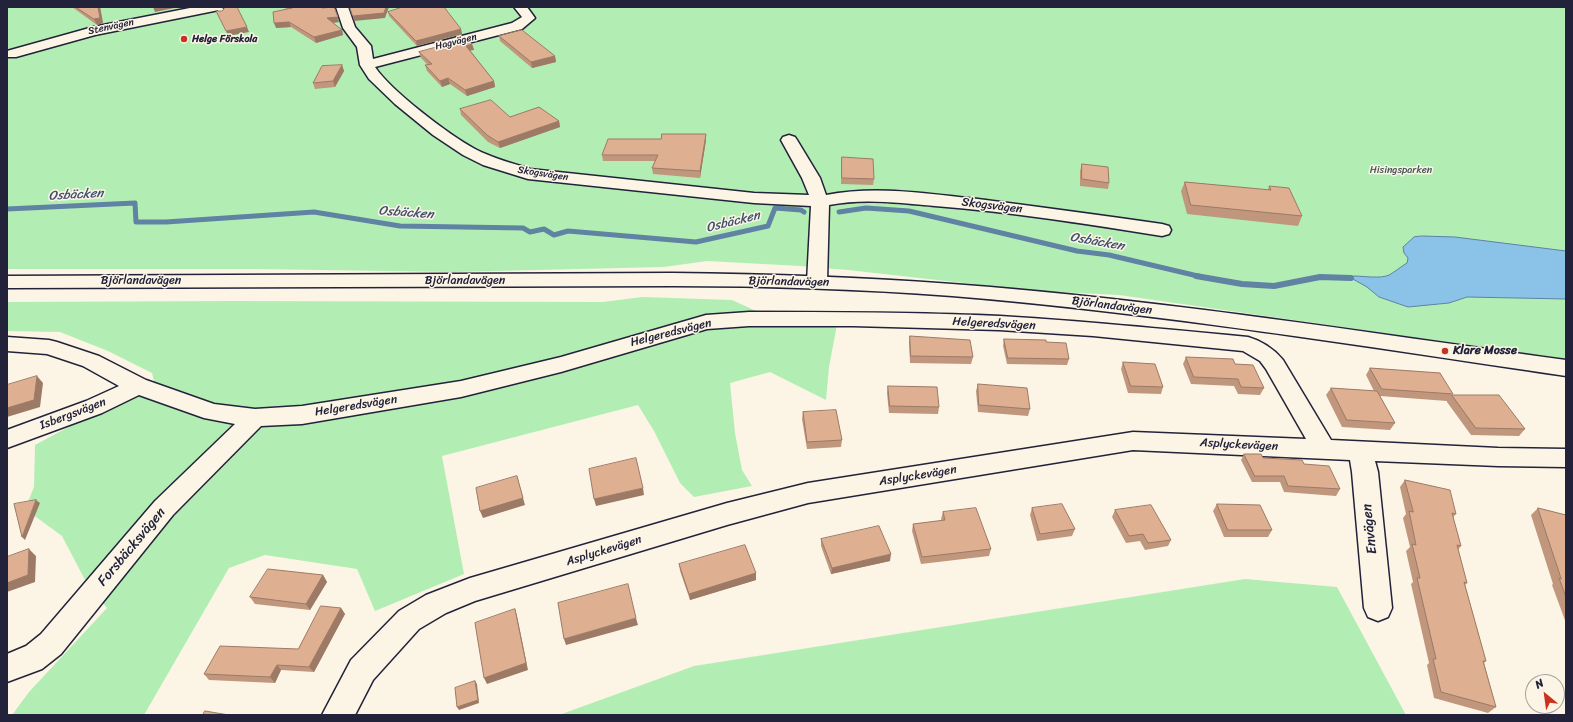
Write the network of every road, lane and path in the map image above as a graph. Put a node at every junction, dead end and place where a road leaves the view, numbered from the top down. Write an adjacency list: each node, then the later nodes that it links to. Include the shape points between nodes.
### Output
1 (219, 7): 4 (lane)
2 (342, 7): 6 (street, Skogsvägen, via 349,28 364,46)
3 (520, 7): 6 (street, Hagvägen, via 529,18 517,26)
4 (218, 11): 5 (street, Stenvägen, via 93,31)
5 (11, 54)
6 (367, 65): 8 (street, Skogsvägen, via 374,76 400,101 453,142 478,157 519,171 541,176 754,198)
7 (789, 140): 8 (street, via 811,178)
8 (820, 201): 9 (street, Skogsvägen, via 840,197 872,196 955,202); 11 (street)
9 (1162, 230)
10 (7, 282): 11 (street, Björlandavägen)
11 (816, 282): 13 (street, Björlandavägen, via 978,292 1125,307 1314,331)
12 (7, 344): 14 (street, Helgeredsvägen, via 49,347 84,358)
13 (1566, 368)
14 (138, 386): 15 (street, Helgeredsvägen, via 212,412); 16 (street, Isbergsvägen, via 94,407)
15 (255, 418): 17 (street, Helgeredsvägen, via 302,415 461,389 561,364 706,322 749,319 934,321 998,323 1248,344 1268,356 1275,365); 21 (street, Forsbäcksvägen, via 164,508 44,652)
16 (7, 439)
17 (1324, 449): 18 (street, Asplyckevägen); 22 (street, Asplyckevägen, via 1133,441 808,493 727,514 470,590 436,604 409,620 362,670)
18 (1360, 450): 19 (street, Asplyckevägen); 20 (street, Envägen)
19 (1566, 458)
20 (1378, 608)
21 (7, 668)
22 (338, 715)

